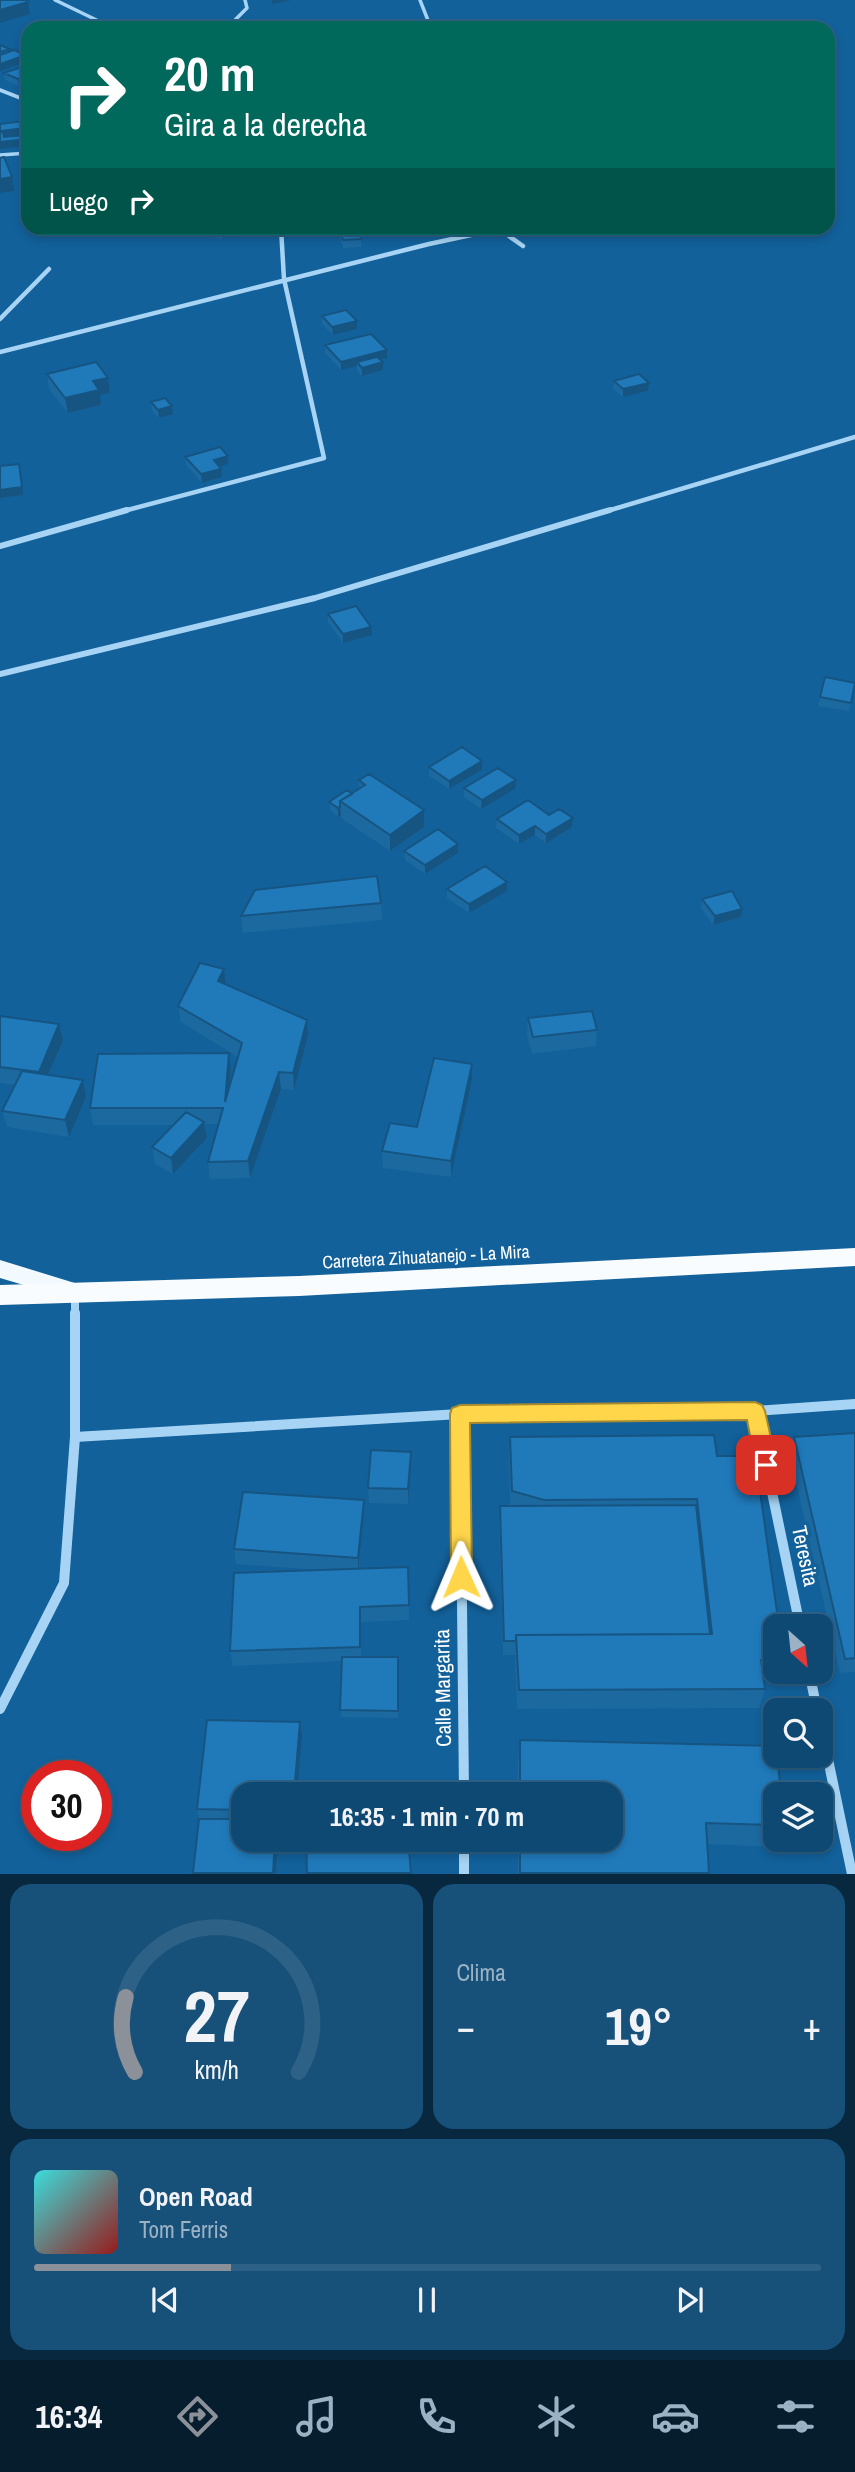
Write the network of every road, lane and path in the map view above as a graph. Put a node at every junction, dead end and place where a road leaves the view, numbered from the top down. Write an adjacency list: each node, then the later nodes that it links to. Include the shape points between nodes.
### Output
1 (55, 0): 4 (street)
2 (245, 0): 5 (street, via 247,8)
3 (420, 0): 6 (street)
4 (98, 21)
5 (234, 21)
6 (428, 21)
7 (0, 90): 8 (street)
8 (21, 99)
9 (21, 154): 10 (street)
10 (0, 155)
11 (281, 235): 16 (street)
12 (473, 235): 16 (street)
13 (507, 235): 14 (street)
14 (523, 246)
15 (49, 269): 17 (street)
16 (284, 279): 18 (street); 20 (street, via 324,458)
17 (0, 320)
18 (0, 352)
19 (855, 437): 21 (street, via 315,598)
20 (0, 547)
21 (0, 674)
22 (855, 1257): 24 (highway, Carretera Zihuatanejo - La Mira, via 299,1286)
23 (0, 1269): 24 (main road)
24 (75, 1291): 25 (highway, Carretera Zihuatanejo - La Mira); 29 (street)
25 (0, 1296)
26 (855, 1404): 27 (street)
27 (755, 1411): 28 (street); 30 (street, Teresita)
28 (460, 1414): 29 (street); 33 (street, Calle Margarita)
29 (75, 1437): 31 (street, via 64,1583)
30 (797, 1614)
31 (0, 1709)
32 (830, 1768): 36 (street)
33 (464, 1782)
34 (464, 1852): 35 (street)
35 (464, 1874)
36 (852, 1874)

